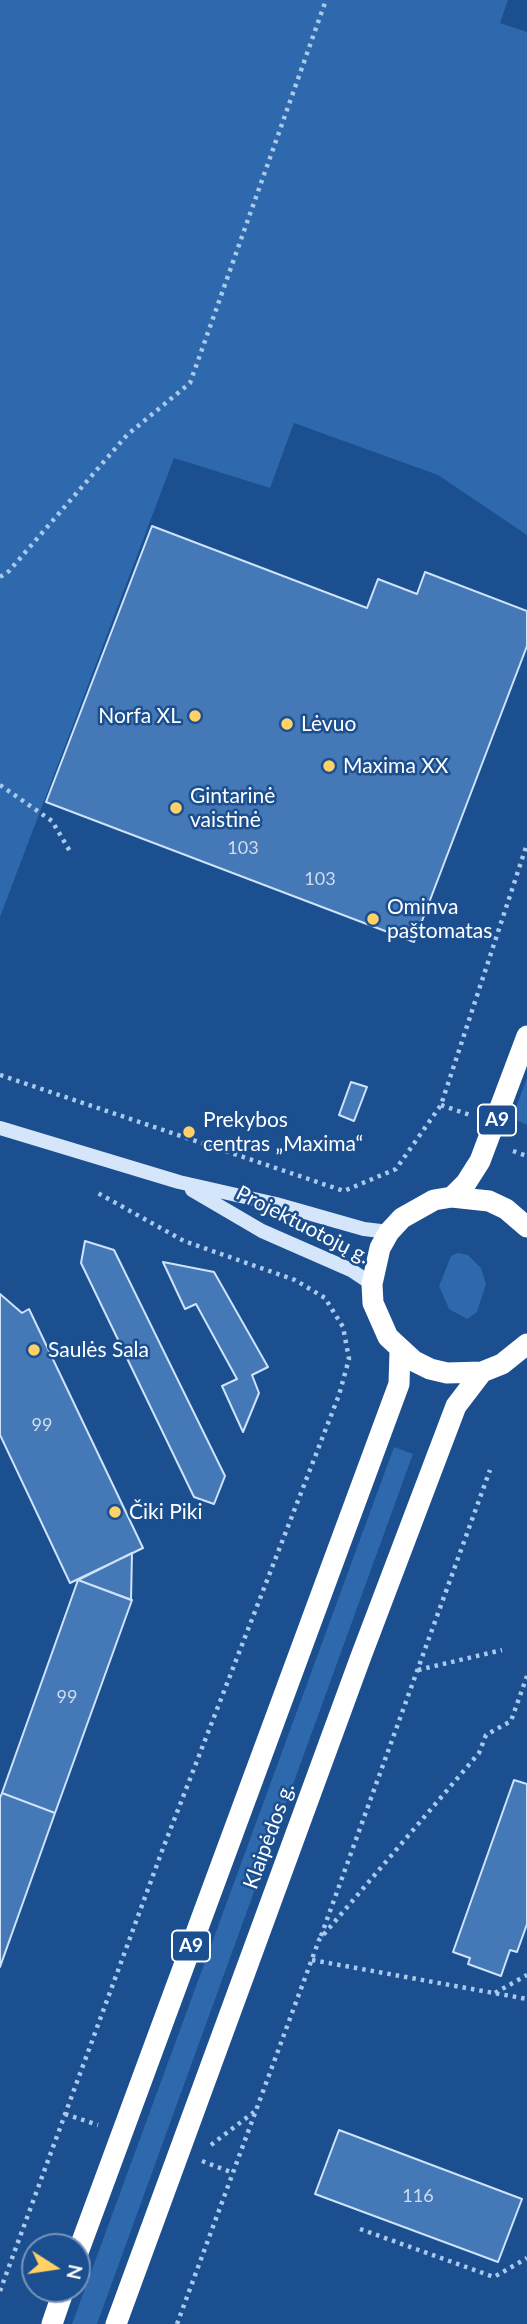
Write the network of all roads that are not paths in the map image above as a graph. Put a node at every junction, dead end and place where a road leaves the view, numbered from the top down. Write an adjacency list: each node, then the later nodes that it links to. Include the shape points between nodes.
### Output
1 (527, 1036): 4 (highway, A9, via 480,1161)
2 (0, 1128): 3 (main road, Projektuotojų g.)
3 (179, 1182): 6 (main road, Projektuotojų g.); 7 (main road, Projektuotojų g., via 262,1231)
4 (452, 1196): 5 (highway, Klaipėdos g., via 489,1201); 6 (highway, Klaipėdos g., via 417,1208)
5 (527, 1227)
6 (389, 1232): 7 (highway, Klaipėdos g., via 374,1266)
7 (372, 1284): 9 (highway, Klaipėdos g., via 379,1321)
8 (527, 1344): 10 (highway, Klaipėdos g., via 502,1364)
9 (400, 1351): 10 (highway, Klaipėdos g., via 447,1373); 11 (highway, Klaipėdos g. / A9, via 399,1384)
10 (482, 1372): 14 (highway, Klaipėdos g., via 456,1406)
11 (85, 2233)
12 (60, 2303): 13 (highway)
13 (52, 2324)
14 (116, 2324)

